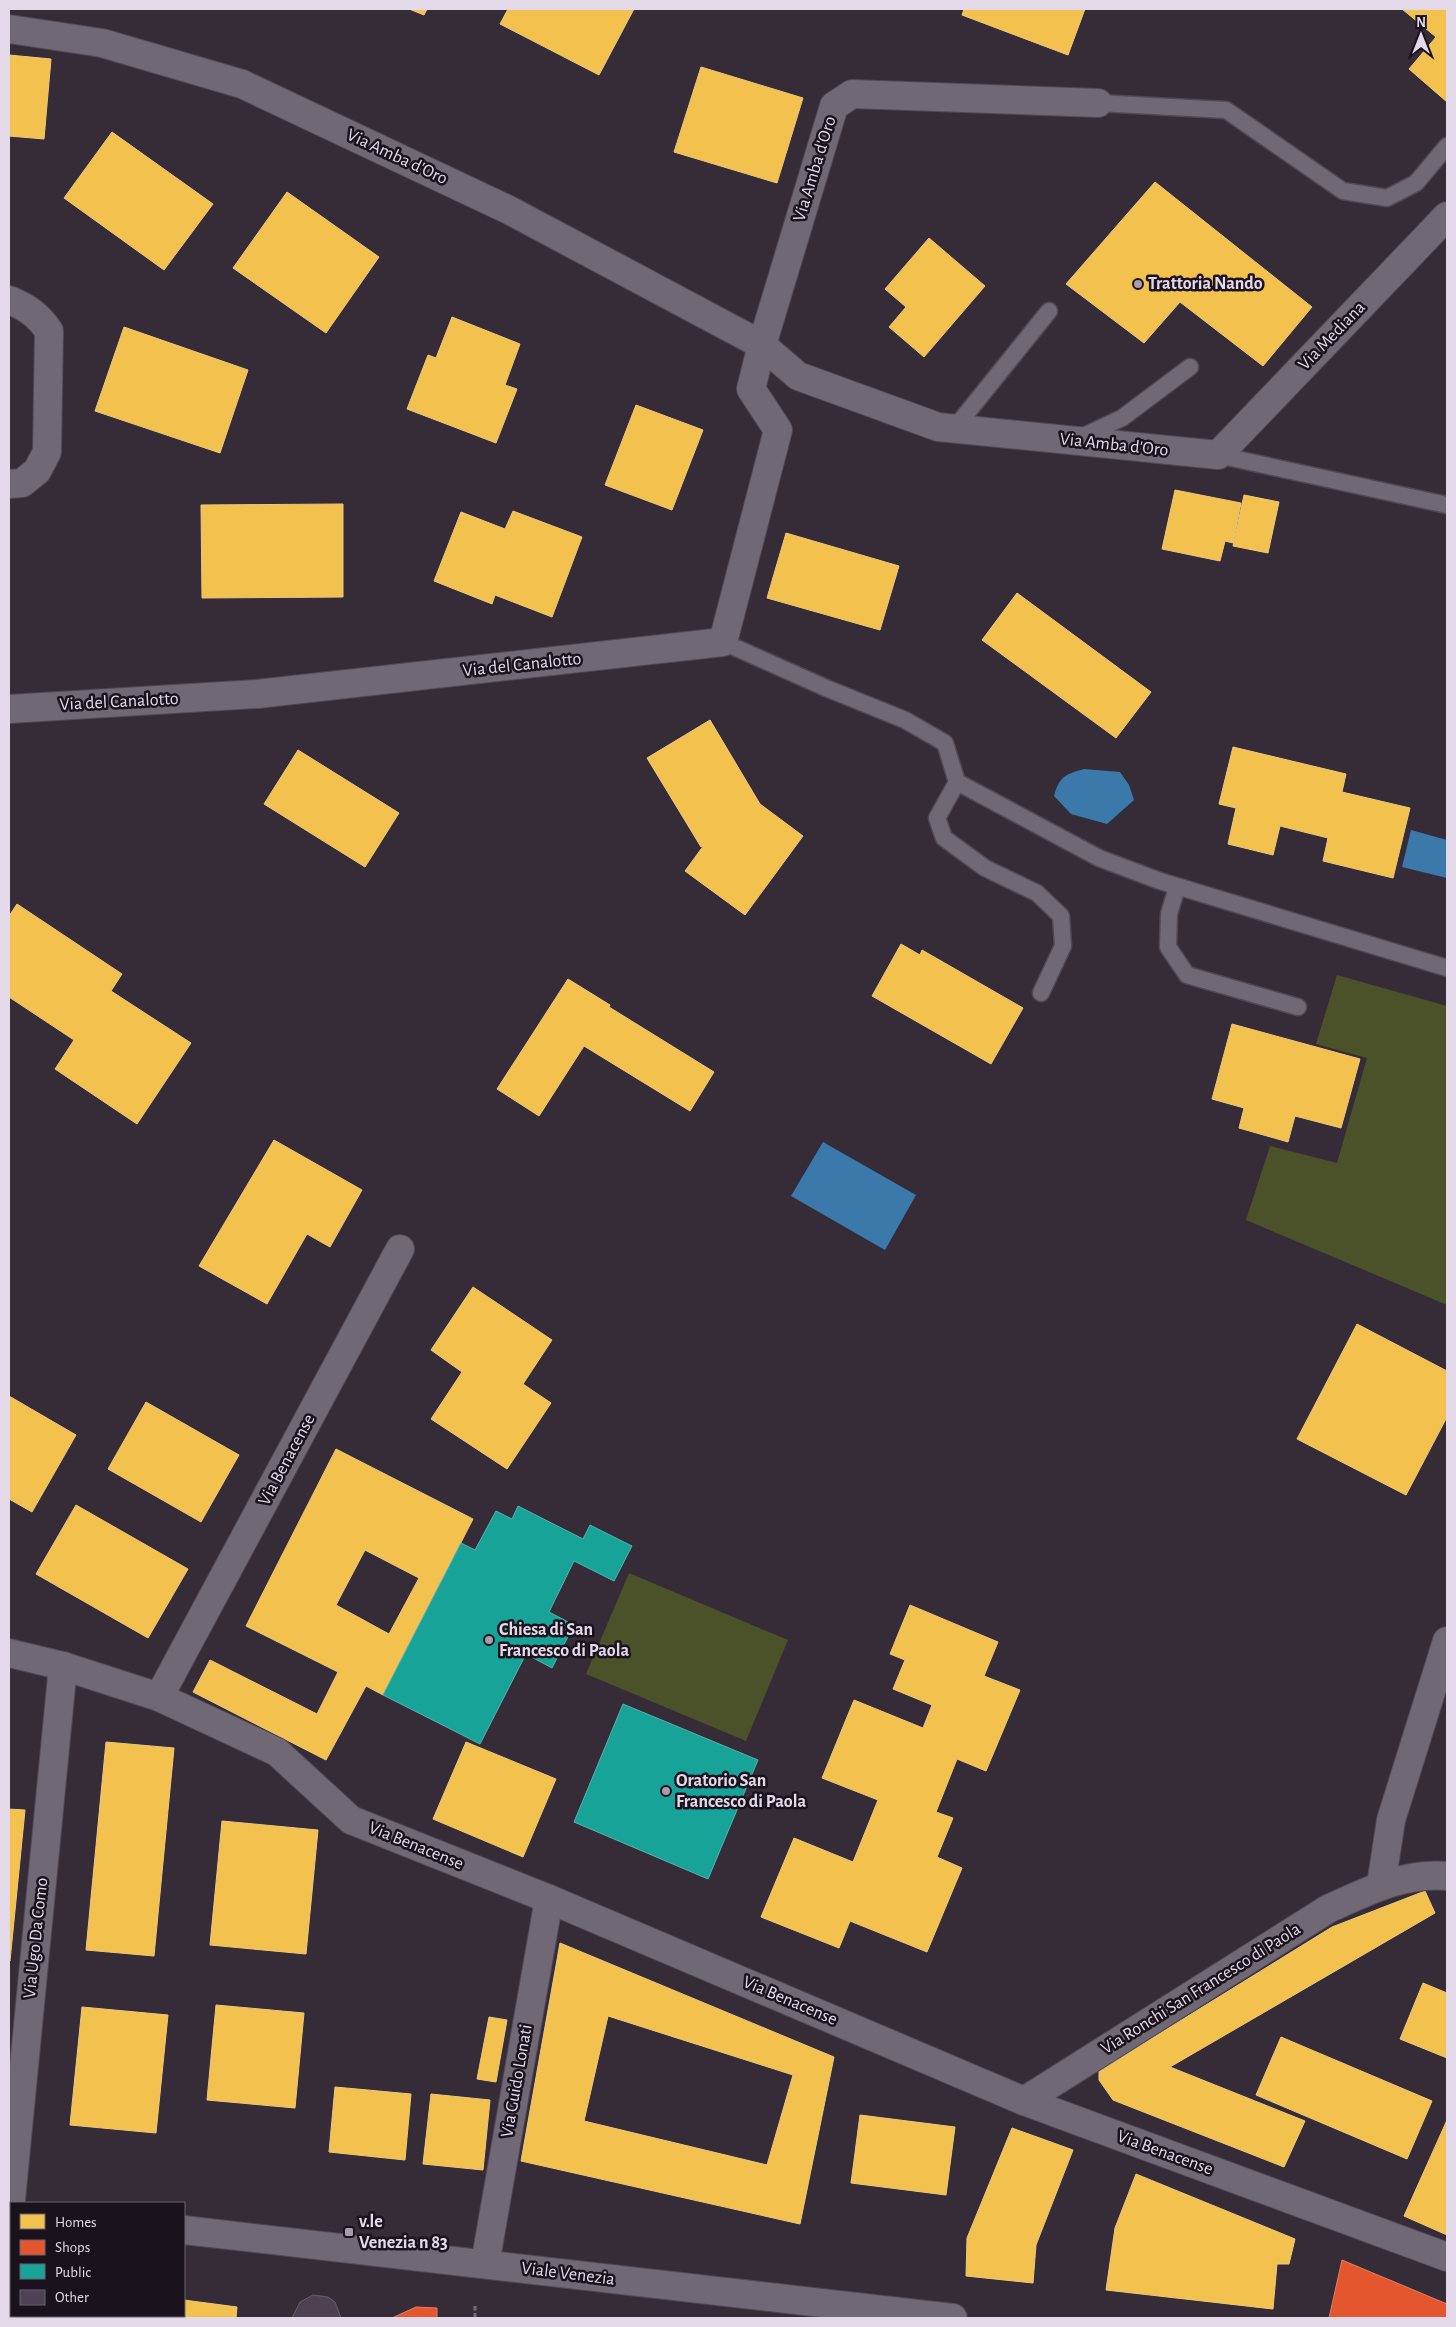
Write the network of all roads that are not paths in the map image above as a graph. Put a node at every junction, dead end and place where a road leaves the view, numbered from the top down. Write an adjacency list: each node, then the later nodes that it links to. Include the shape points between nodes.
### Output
1 (9, 29): 7 (street, Via Amba d'Oro, via 102,43 242,84 509,210)
2 (1098, 103): 3 (lane, via 1226,110 1343,191 1386,198 1416,183); 7 (street, Via Amba d'Oro, via 852,94 834,106)
3 (1447, 146)
4 (1441, 229): 11 (street, Via Mediana)
5 (9, 300): 12 (street, via 39,316 50,331 47,452 37,471 22,483)
6 (1049, 311): 9 (lane)
7 (762, 344): 9 (street, Via Amba d'Oro, via 798,376 938,427); 14 (street, via 751,389 778,430)
8 (1190, 367): 10 (lane, via 1122,418)
9 (954, 429): 10 (street, Via Amba d'Oro)
10 (1073, 441): 11 (street, Via Amba d'Oro)
11 (1218, 455): 13 (lane)
12 (9, 484)
13 (1447, 505)
14 (723, 642): 15 (street, Via del Canalotto, via 257,694); 16 (lane, via 905,720 945,743)
15 (9, 709)
16 (957, 782): 17 (lane, via 1099,858); 19 (lane, via 937,818 944,838 985,868 1037,893 1061,916 1063,946)
17 (1177, 886): 18 (lane); 20 (lane, via 1169,914 1168,947 1187,975)
18 (1447, 968)
19 (1041, 993)
20 (1298, 1007)
21 (400, 1249): 25 (street, Via Benacense)
22 (1447, 1641): 27 (street, via 1391,1820)
23 (9, 1653): 24 (street, Via Benacense)
24 (63, 1666): 25 (street, Via Benacense); 30 (street, Via Ugo Da Como)
25 (159, 1697): 28 (street, Via Benacense, via 277,1752 351,1820)
26 (1447, 1876): 27 (street, Via Ronchi San Francesco di Paola, via 1410,1876)
27 (1381, 1885): 29 (street, Via Ronchi San Francesco di Paola, via 1328,1908)
28 (549, 1898): 29 (street, Via Benacense); 33 (street, Via Guido Lonati)
29 (1024, 2101): 32 (street, Via Benacense)
30 (11, 2202)
31 (185, 2230): 33 (street, Viale Venezia)
32 (1447, 2256)
33 (485, 2264): 34 (street, Viale Venezia)
34 (953, 2318)

